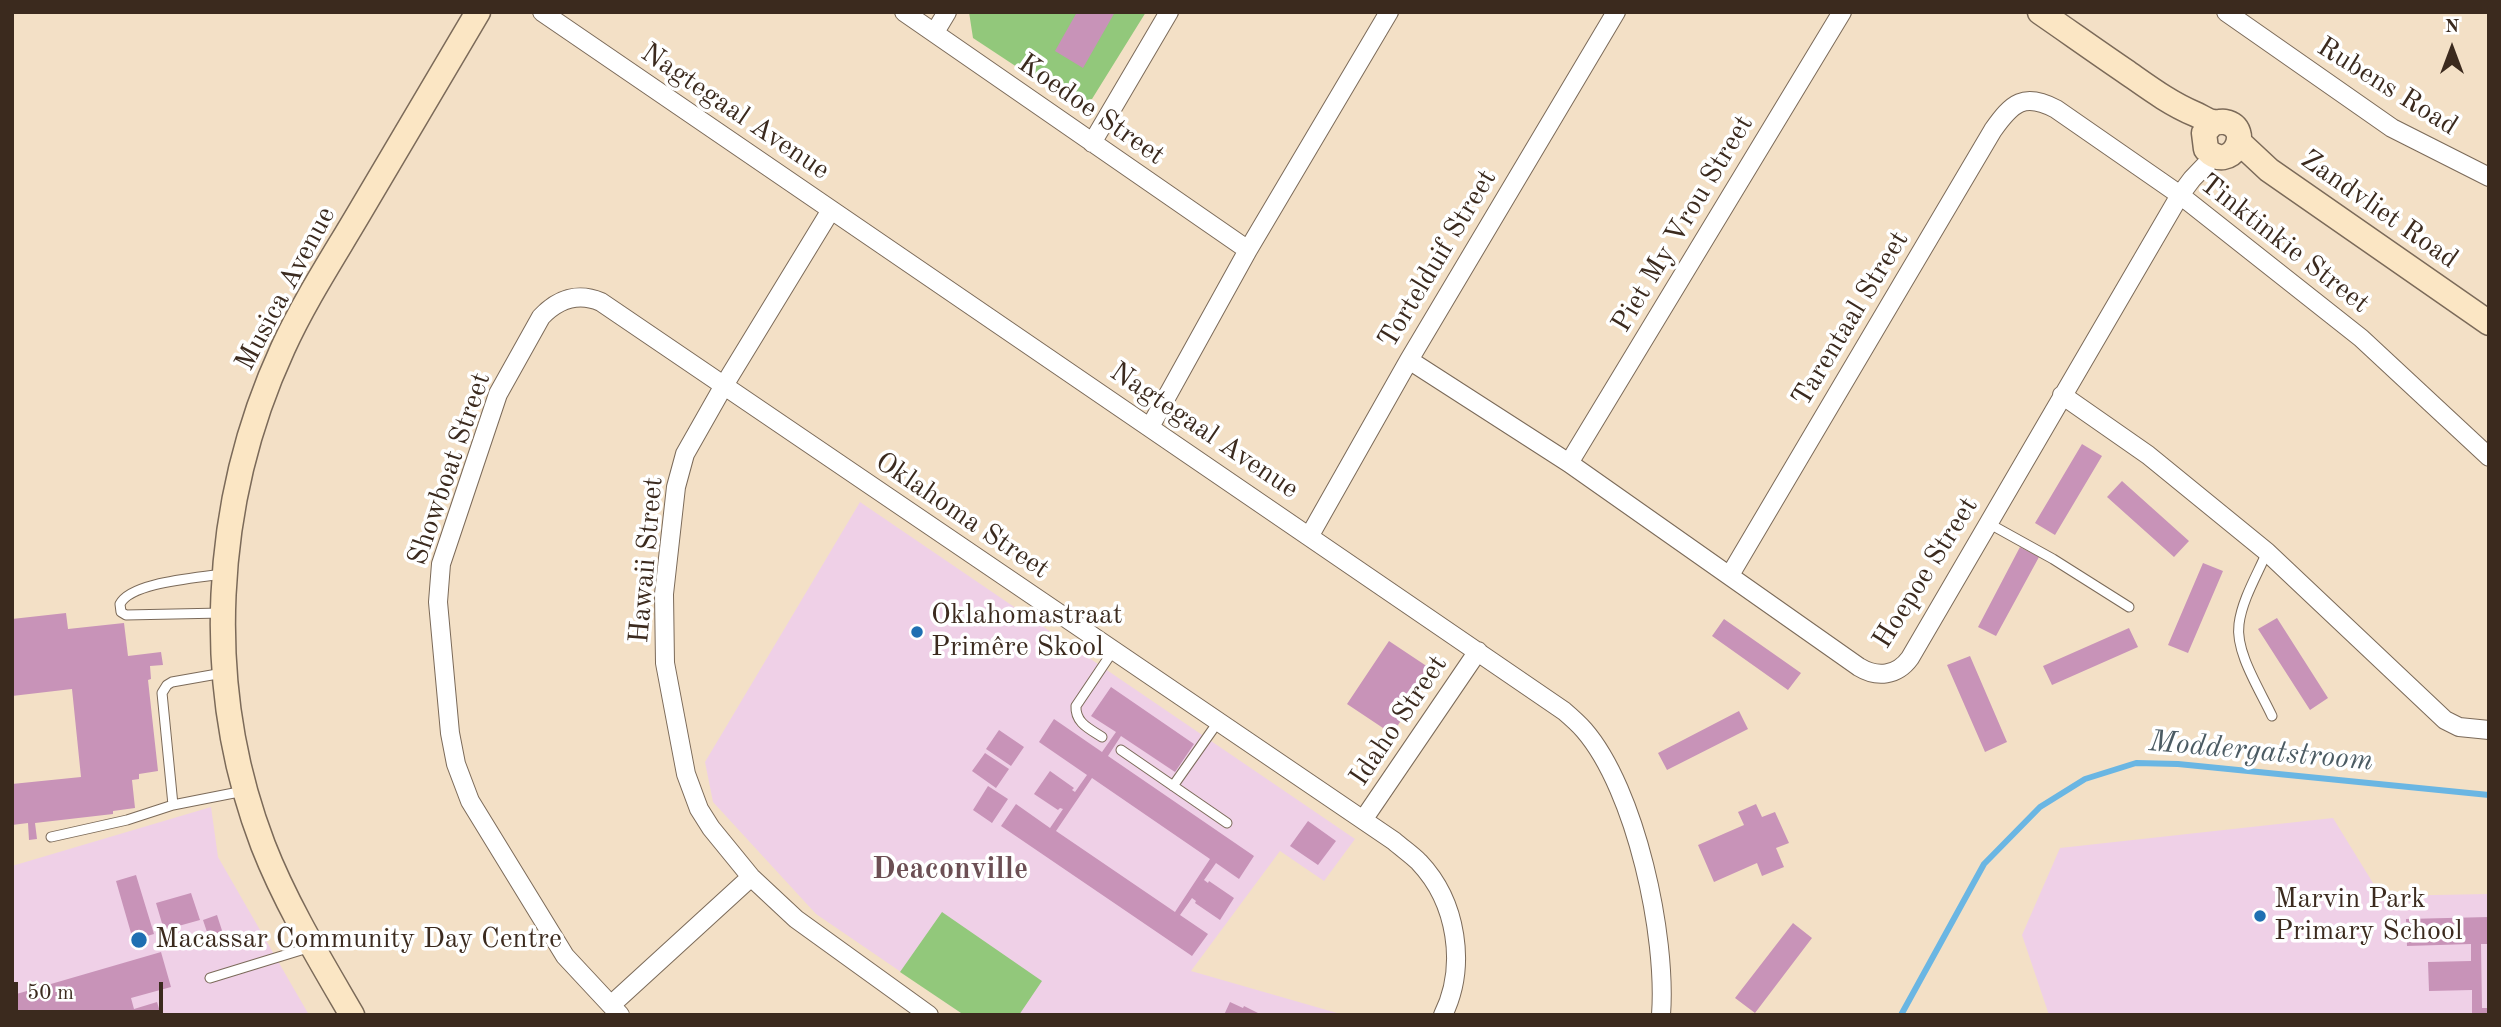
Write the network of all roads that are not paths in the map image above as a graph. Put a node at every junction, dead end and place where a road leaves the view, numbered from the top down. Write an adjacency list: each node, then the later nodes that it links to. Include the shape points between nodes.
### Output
1 (478, 12): 30 (street, Musica Avenue, via 282,350 239,478)
2 (542, 12): 17 (street, Nagtegaal Avenue)
3 (904, 12): 11 (street, Koedoe Street)
4 (947, 12): 11 (street)
5 (1169, 12): 13 (street)
6 (1389, 12): 18 (street)
7 (1616, 12): 21 (street, Tortelduif Street)
8 (1842, 12): 26 (street, Piet My Vrou Street)
9 (2040, 12): 14 (street, Zandvliet Road, via 2173,104)
10 (2226, 12): 15 (street, Rubens Road, via 2392,128)
11 (935, 32): 13 (street, Koedoe Street)
12 (2026, 100): 16 (street, Tinktinkie Street, via 2056,109); 31 (street, Tarentaal Street, via 2010,108 1993,130)
13 (1092, 143): 18 (street, Koedoe Street)
14 (2218, 144): 16 (street, Hoepoe Street); 20 (street, Zandvliet Road, via 2269,170)
15 (2489, 177)
16 (2180, 195): 23 (street, Hoepoe Street); 25 (street, Tinktinkie Street, via 2361,338)
17 (831, 210): 22 (street, Hawaii Street); 24 (street, Nagtegaal Avenue)
18 (1248, 250): 24 (street)
19 (578, 297): 22 (street, Oklahoma Street, via 601,302); 51 (street, Showboat Street, via 563,300 541,317 498,394 441,564 438,602 450,733 470,801 565,956)
20 (2489, 323)
21 (1409, 360): 26 (street, Hoepoe Street); 28 (street, Tortelduif Street)
22 (723, 387): 34 (street, Oklahoma Street); 48 (street, Hawaii Street, via 680,468 664,594 663,643 675,725 692,791 711,828)
23 (2062, 395): 27 (street, Hoepoe Street); 29 (street, via 2148,455)
24 (1150, 427): 28 (street, Nagtegaal Avenue)
25 (2489, 457)
26 (1569, 463): 31 (street, Hoepoe Street)
27 (1988, 523): 31 (street, Hoepoe Street, via 1910,659 1887,674 1858,667); 32 (lane)
28 (1310, 535): 35 (street, Nagtegaal Avenue)
29 (2267, 552): 37 (lane, via 2242,610 2238,634); 39 (street, via 2445,720 2459,727)
30 (224, 574): 33 (street, Musica Avenue); 33 (lane, via 144,588 125,596 120,604 125,615)
31 (1730, 575)
32 (2129, 607)
33 (223, 613): 36 (street, Musica Avenue)
34 (1113, 651): 38 (street, Oklahoma Street); 40 (lane, via 1076,706 1080,722)
35 (1478, 651): 45 (street, Idaho Street); 55 (street, Nagtegaal Avenue, via 1564,711 1604,759 1629,818 1655,911)
36 (225, 672): 43 (street, Musica Avenue); 44 (lane, via 172,682 162,693)
37 (2272, 716)
38 (1218, 722): 42 (lane); 45 (street, Oklahoma Street)
39 (2489, 730)
40 (1102, 737)
41 (1121, 750): 42 (lane)
42 (1174, 786): 46 (lane)
43 (246, 790): 44 (lane); 49 (street, Musica Avenue, via 264,845)
44 (173, 805): 47 (lane)
45 (1363, 820): 54 (street, Oklahoma Street, via 1419,862 1450,915 1456,953 1452,991)
46 (1227, 823)
47 (51, 837)
48 (751, 877): 51 (street); 53 (street, Hawaii Street, via 818,937)
49 (313, 947): 50 (lane); 52 (street, Musica Avenue)
50 (210, 978)
51 (615, 1010)
52 (352, 1015)
53 (929, 1015)
54 (1443, 1015)
55 (1661, 1015)

